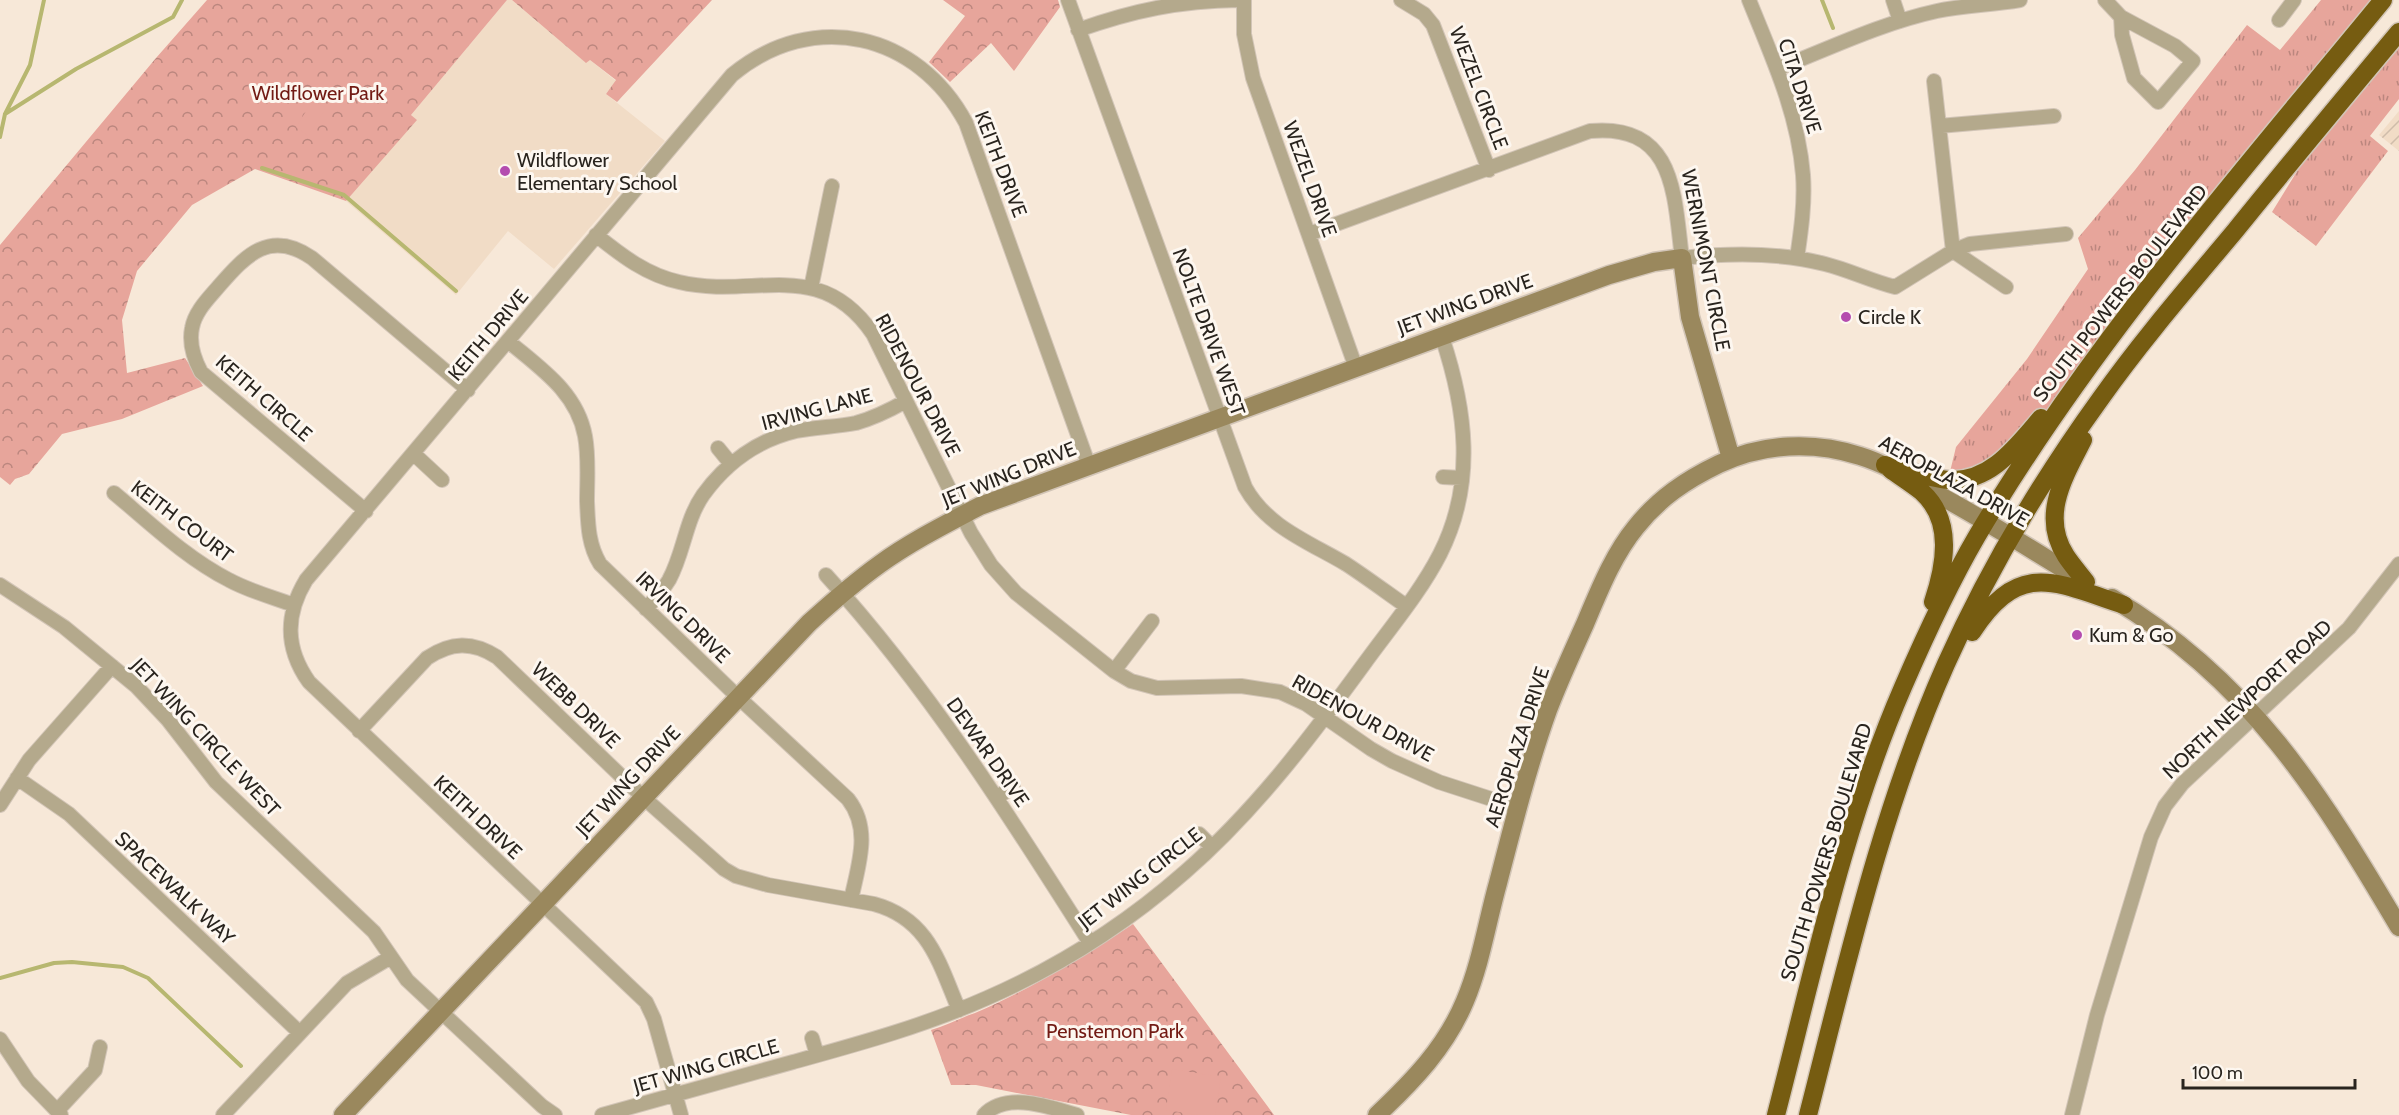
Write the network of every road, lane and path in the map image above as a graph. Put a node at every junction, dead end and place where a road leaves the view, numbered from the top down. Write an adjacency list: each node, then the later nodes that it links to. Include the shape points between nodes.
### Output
1 (1068, 0): 14 (street, NOLTE DRIVE WEST)
2 (1239, 0): 14 (street, via 1178,3 1138,10)
3 (1244, 0): 22 (street, WEZEL DRIVE, via 1249,64)
4 (1401, 0): 20 (street, WEZEL CIRCLE, via 1424,14 1433,25)
5 (1749, 0): 16 (street, CITA DRIVE)
6 (1893, 0): 13 (street)
7 (2020, 0): 13 (street, via 1958,7)
8 (2105, 0): 11 (street)
9 (2295, 0): 12 (street)
10 (2383, 0): 32 (highway, SOUTH POWERS BOULEVARD)
11 (2121, 17): 11 (street, via 2175,46 2193,61 2158,102 2134,78)
12 (2279, 20)
13 (1900, 21): 16 (street)
14 (1078, 30): 37 (street, NOLTE DRIVE WEST)
15 (2399, 32): 33 (highway)
16 (1777, 69): 27 (street, CITA DRIVE, via 1796,126 1803,177)
17 (1934, 81): 19 (street)
18 (2054, 116): 19 (street)
19 (1939, 126): 25 (street)
20 (1489, 170): 22 (street, WERNIMONT CIRCLE); 26 (street, WERNIMONT CIRCLE, via 1590,131 1632,135 1653,149 1671,178)
21 (832, 186): 29 (street)
22 (1309, 234): 34 (street, WEZEL DRIVE)
23 (2066, 234): 25 (street, via 1970,244)
24 (596, 235): 29 (street, RIDENOUR DRIVE, via 641,268 680,283); 31 (street, KEITH DRIVE); 43 (street, KEITH DRIVE, via 732,75 759,56 796,41 828,37 892,49 935,79 966,123)
25 (1953, 251): 27 (street, JET WING DRIVE, via 1895,287); 28 (street)
26 (1682, 258): 27 (street, JET WING DRIVE); 30 (main road, JET WING DRIVE, via 1609,275); 40 (main road, WERNIMONT CIRCLE, via 1690,317)
27 (1797, 258)
28 (2006, 287)
29 (811, 288): 36 (street, RIDENOUR DRIVE, via 832,294 863,319)
30 (1442, 337): 34 (main road, JET WING DRIVE); 45 (street, JET WING CIRCLE, via 1462,409)
31 (508, 341): 35 (street, KEITH DRIVE); 60 (street, IRVING DRIVE, via 556,382 572,403 585,438 588,532 594,554)
32 (2104, 344): 42 (highway, via 2022,440 1987,471 1973,478 1948,480); 50 (highway, SOUTH POWERS BOULEVARD)
33 (2138, 348): 51 (highway, via 2073,436); 54 (highway, via 2096,415 2055,502 2059,542)
34 (1356, 368): 37 (main road, JET WING DRIVE)
35 (468, 390): 39 (street, KEITH DRIVE); 48 (street, KEITH CIRCLE, via 312,258 290,247 252,252 203,305 191,340 201,372)
36 (906, 401): 41 (street, IRVING LANE, via 871,418 782,435 757,445); 49 (street, RIDENOUR DRIVE)
37 (1219, 417): 43 (main road, JET WING DRIVE); 59 (street, NOLTE DRIVE WEST, via 1245,487 1261,510 1290,533 1347,565)
38 (718, 448): 41 (street)
39 (414, 454): 46 (street); 48 (street, KEITH DRIVE)
40 (1731, 458): 42 (main road, AEROPLAZA DRIVE, via 1758,450 1805,446 1858,455); 75 (main road, AEROPLAZA DRIVE, via 1663,498 1622,548 1602,584 1556,691)
41 (731, 464): 60 (street, IRVING LANE, via 696,506 669,580)
42 (1885, 465): 50 (main road, AEROPLAZA DRIVE); 64 (highway, via 1923,494 1941,522 1944,536 1940,581)
43 (1089, 466): 49 (main road, JET WING DRIVE)
44 (1443, 477): 45 (street)
45 (1462, 478): 59 (street, JET WING CIRCLE, via 1448,536 1429,574)
46 (442, 480)
47 (114, 493): 57 (street, KEITH COURT, via 195,560 237,584)
48 (366, 511): 57 (street, KEITH DRIVE, via 306,580)
49 (963, 515): 56 (main road, JET WING DRIVE, via 882,563); 63 (street, RIDENOUR DRIVE, via 981,550 1016,593)
50 (1986, 521): 51 (main road, AEROPLAZA DRIVE); 64 (highway, SOUTH POWERS BOULEVARD)
51 (2011, 537): 54 (main road, AEROPLAZA DRIVE); 66 (highway)
52 (2399, 564): 67 (street, NORTH NEWPORT ROAD, via 2349,628)
53 (826, 575): 56 (street, DEWAR DRIVE)
54 (2086, 582): 58 (main road, AEROPLAZA DRIVE)
55 (0, 585): 62 (street, JET WING CIRCLE WEST, via 64,627)
56 (842, 593): 65 (main road, JET WING DRIVE); 72 (street, DEWAR DRIVE, via 946,724)
57 (294, 604): 69 (street, KEITH DRIVE, via 292,648 302,671)
58 (2124, 605): 66 (highway, via 2049,582 2015,588 1984,615); 67 (main road, AEROPLAZA DRIVE, via 2190,653)
59 (1406, 606): 68 (street, JET WING CIRCLE)
60 (646, 609): 65 (street, IRVING DRIVE)
61 (1152, 621): 63 (street)
62 (112, 666): 70 (street); 82 (street, JET WING CIRCLE WEST, via 151,700 216,782 374,932)
63 (1114, 671): 68 (street, RIDENOUR DRIVE, via 1131,681 1157,688 1268,689 1293,697)
64 (1903, 687): 100 (highway, SOUTH POWERS BOULEVARD, via 1837,880)
65 (738, 697): 73 (main road, JET WING DRIVE); 78 (street, IRVING DRIVE, via 857,810 863,831)
66 (1926, 711): 101 (highway, via 1872,870)
67 (2256, 715): 80 (main road, AEROPLAZA DRIVE, via 2296,763 2342,831); 102 (street, NORTH NEWPORT ROAD, via 2181,784 2165,806 2139,875)
68 (1326, 717): 75 (street, RIDENOUR DRIVE, via 1392,761 1439,782); 77 (street, JET WING CIRCLE, via 1270,786)
69 (359, 731): 73 (street, WEBB DRIVE, via 427,658 450,646 474,645 497,657); 79 (street, KEITH DRIVE)
70 (16, 778): 74 (street); 85 (street, SPACEWALK WAY, via 69,814)
71 (1013, 786): 72 (street)
72 (998, 797): 81 (street, DEWAR DRIVE)
73 (644, 798): 78 (street, WEBB DRIVE, via 712,860 736,876); 79 (main road, JET WING DRIVE)
74 (0, 805)
75 (1519, 808): 99 (main road, AEROPLAZA DRIVE, via 1474,975 1458,1016 1424,1069)
76 (1199, 834): 77 (street)
77 (1212, 847): 81 (street, JET WING CIRCLE, via 1156,895)
78 (851, 900): 83 (street, WEBB DRIVE, via 889,908 927,938)
79 (542, 904): 84 (main road, JET WING DRIVE); 90 (street, KEITH DRIVE, via 646,1002)
80 (2399, 927)
81 (1090, 943): 83 (street, JET WING CIRCLE)
82 (391, 957): 84 (street, JET WING CIRCLE WEST, via 407,980); 85 (street, via 347,983)
83 (959, 1010): 89 (street, JET WING CIRCLE)
84 (441, 1012): 92 (main road, JET WING DRIVE); 94 (street)
85 (300, 1033): 93 (street)
86 (812, 1038): 89 (street)
87 (0, 1039): 91 (street, via 28,1081)
88 (100, 1047): 91 (street, via 94,1070)
89 (817, 1055): 90 (street, JET WING CIRCLE)
90 (675, 1095): 95 (street, JET WING CIRCLE); 96 (street, KEITH DRIVE)
91 (59, 1113)
92 (346, 1114)
93 (223, 1115)
94 (555, 1115)
95 (602, 1115)
96 (681, 1115)
97 (984, 1115): 98 (street, via 997,1105 1015,1102)
98 (1077, 1115)
99 (1377, 1115)
100 (1776, 1115)
101 (1808, 1115)
102 (2072, 1115)

